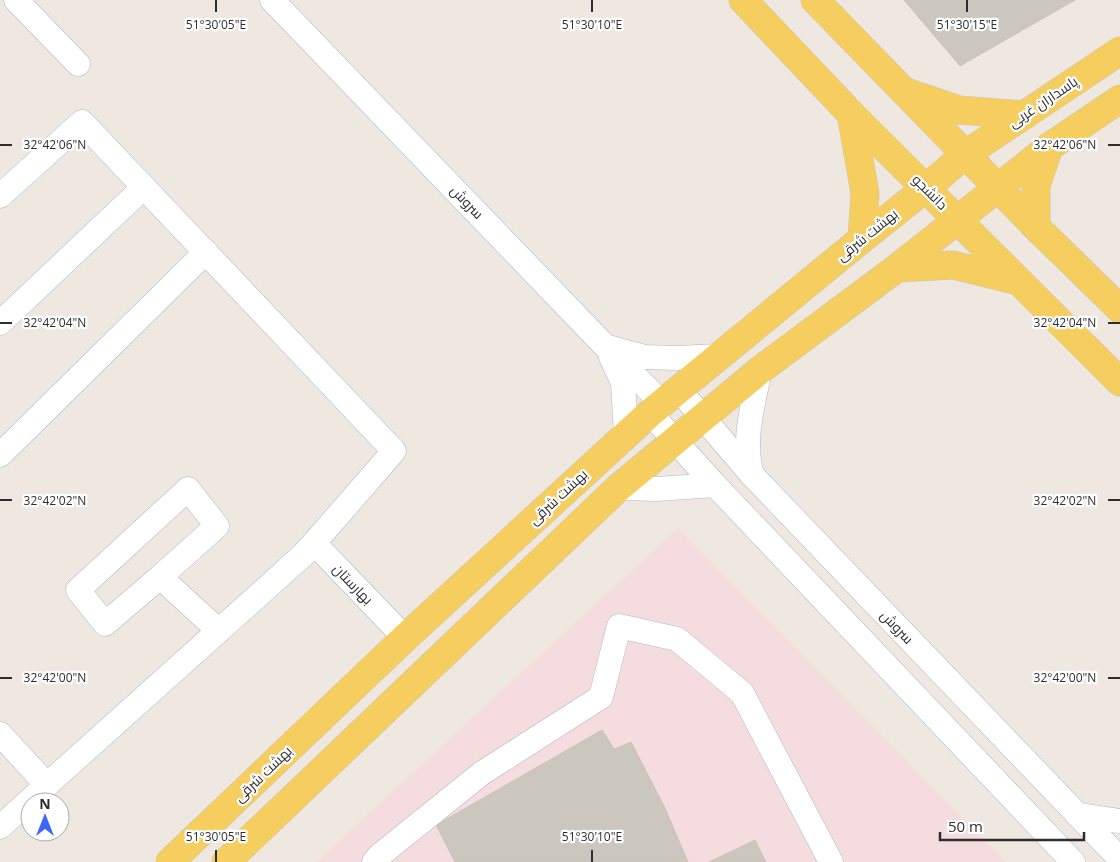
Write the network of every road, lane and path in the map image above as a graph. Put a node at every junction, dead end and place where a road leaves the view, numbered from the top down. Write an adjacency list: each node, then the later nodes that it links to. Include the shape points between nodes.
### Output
1 (16, 0): 6 (street)
2 (272, 0): 25 (street, سروش)
3 (743, 0): 9 (main road, دانشجو)
4 (815, 0): 7 (main road)
5 (1120, 51): 10 (main road, پاسداران غربی)
6 (78, 64)
7 (902, 90): 10 (main road, via 959,110); 12 (main road)
8 (1120, 99): 11 (main road)
9 (852, 114): 15 (main road, دانشجو); 19 (main road, via 865,193)
10 (1024, 114): 12 (main road, پاسداران غربی)
11 (1049, 147): 13 (main road); 18 (main road, via 1036,186)
12 (966, 154): 13 (main road); 15 (main road, بهشت شرقی)
13 (998, 186): 17 (main road); 18 (main road)
14 (144, 187): 16 (street, via 82,122); 20 (street); 24 (street)
15 (926, 188): 17 (main road, دانشجو); 19 (main road, بهشت شرقی)
16 (0, 196)
17 (958, 219): 21 (main road); 22 (main road, دانشجو)
18 (1036, 227): 23 (main road)
19 (862, 239): 26 (main road, بهشت شرقی)
20 (206, 252): 33 (street); 37 (street, via 394,451)
21 (897, 268): 22 (main road, via 953,265); 27 (main road)
22 (1018, 281): 28 (main road, دانشجو)
23 (1120, 309)
24 (0, 323)
25 (606, 347): 26 (street, via 645,357); 29 (street, سروش); 31 (street, via 624,383)
26 (720, 356): 29 (main road, بهشت شرقی)
27 (760, 370): 30 (main road); 34 (street, via 749,420 748,458)
28 (1120, 382)
29 (664, 402): 30 (street, سروش); 31 (main road, بهشت شرقی); 32 (street, سروش)
30 (703, 417): 32 (main road); 34 (street, سروش)
31 (626, 434): 40 (main road, بهشت شرقی)
32 (675, 440): 35 (street, سروش); 36 (main road)
33 (0, 454)
34 (752, 475): 43 (street, سروش)
35 (715, 485): 36 (street); 46 (street, سروش)
36 (618, 488): 49 (main road)
37 (308, 550): 39 (street); 40 (street, بهارستان)
38 (160, 577): 38 (street, via 217,526 188,489 78,590 105,624); 39 (street)
39 (219, 631): 42 (street)
40 (405, 638): 48 (main road, بهشت شرقی)
41 (0, 734): 42 (street)
42 (47, 785): 45 (street)
43 (1078, 815): 44 (street); 47 (street, سروش)
44 (1120, 821)
45 (0, 827)
46 (1053, 851): 52 (street, سروش)
47 (1120, 861)
48 (170, 862)
49 (226, 862)
50 (374, 862): 51 (street, via 482,773 601,697 619,626 677,639 742,693)
51 (831, 862)
52 (1073, 862)

